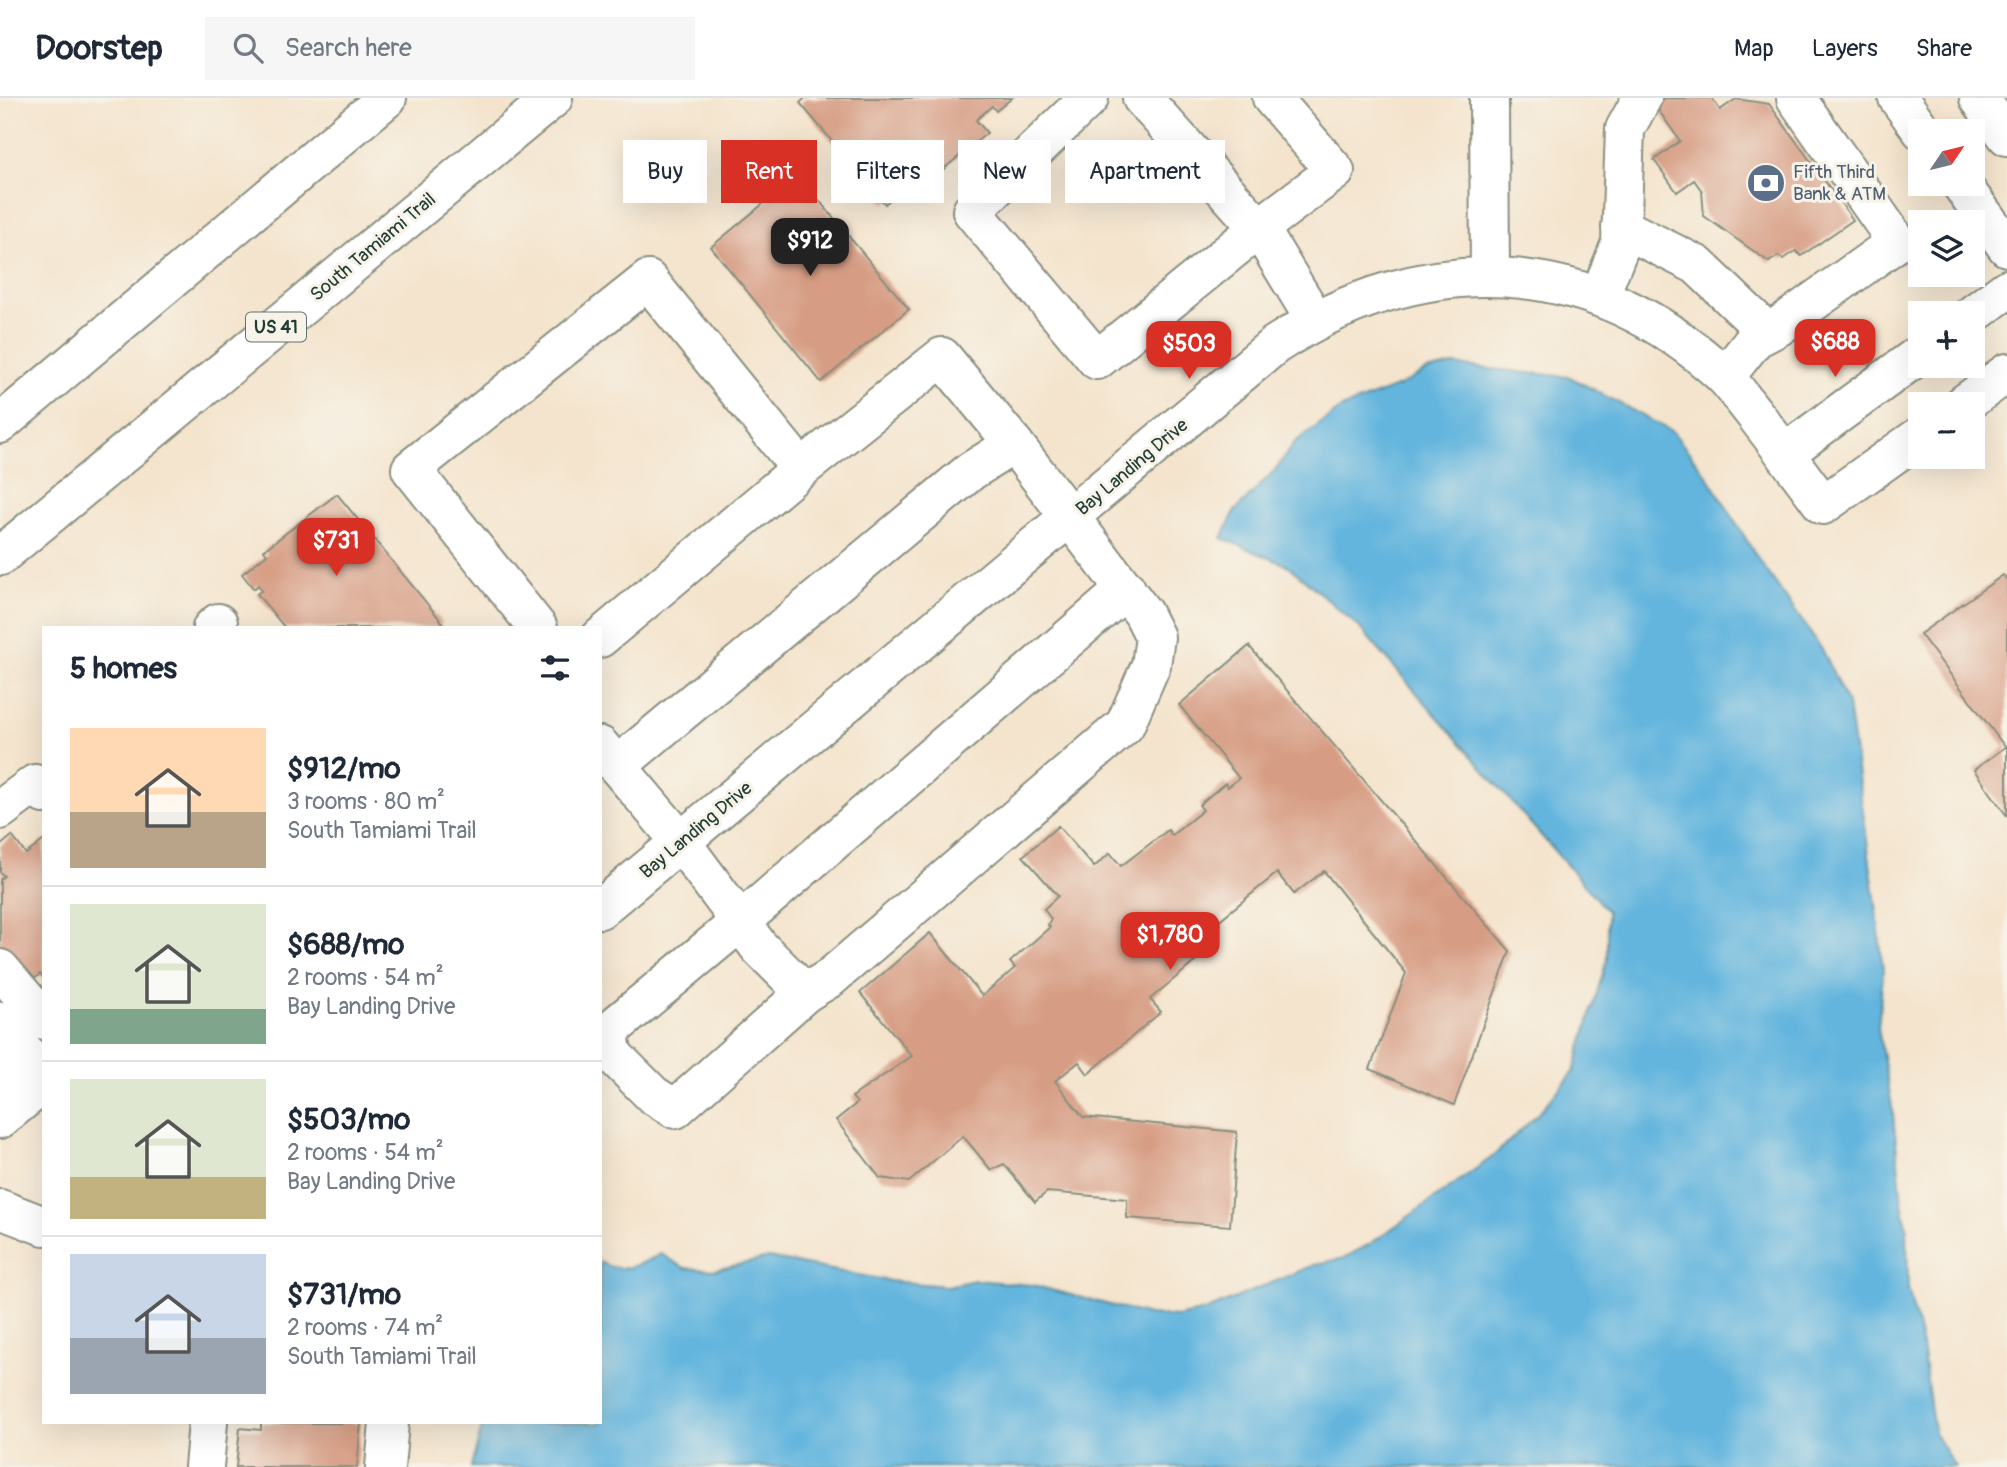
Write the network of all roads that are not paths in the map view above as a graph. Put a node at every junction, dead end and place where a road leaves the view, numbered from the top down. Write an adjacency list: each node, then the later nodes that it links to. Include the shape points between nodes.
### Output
1 (387, 98): 27 (street)
2 (553, 98): 33 (street, South Tamiami Trail / US 41)
3 (1089, 98): 15 (street, via 972,211 1097,360)
4 (1142, 98): 15 (street)
5 (1272, 98): 15 (street, via 1335,171)
6 (1489, 98): 17 (street)
7 (1642, 98): 14 (street, via 1625,129)
8 (1796, 98): 22 (street, via 1897,242)
9 (1898, 98): 11 (street)
10 (1979, 98): 12 (street)
11 (1913, 119)
12 (2007, 136)
13 (1970, 196): 16 (street)
14 (1622, 227): 19 (street, via 1621,243); 22 (street, via 1698,265)
15 (1259, 228): 21 (street)
16 (2007, 247)
17 (1490, 277): 19 (street, Bay Landing Drive, via 1519,277); 21 (street, Bay Landing Drive, via 1460,278 1374,296)
18 (2007, 289): 20 (street)
19 (1600, 297): 25 (street, Bay Landing Drive, via 1638,312)
20 (1985, 305)
21 (1315, 320): 32 (street, Bay Landing Drive, via 1275,345)
22 (1766, 331): 25 (street)
23 (1908, 363): 30 (street)
24 (2007, 373): 26 (street)
25 (1725, 377): 30 (street, Bay Landing Drive)
26 (1981, 392)
27 (0, 424)
28 (1014, 444): 31 (street, via 942,357); 32 (street); 37 (street, via 971,471)
29 (1908, 445): 30 (street, Bay Landing Drive, via 1823,505)
30 (1785, 453)
31 (801, 469): 35 (street, via 648,280 411,469); 36 (street)
32 (1072, 517): 34 (street); 40 (street, Bay Landing Drive)
33 (0, 556)
34 (1126, 589): 42 (street); 44 (street, via 1155,638 1151,665 1125,725 830,978)
35 (536, 626)
36 (602, 636)
37 (609, 756): 40 (street)
38 (42, 792): 39 (street, via 35,784)
39 (0, 810)
40 (681, 842): 41 (street, Bay Landing Drive); 42 (street)
41 (602, 907)
42 (740, 922): 44 (street); 44 (street, via 609,1031 612,1054 653,1095 675,1109)
43 (0, 969): 45 (street)
44 (805, 993)
45 (42, 1018)
46 (0, 1021): 48 (street)
47 (0, 1067): 48 (street)
48 (28, 1094)
49 (0, 1209): 50 (street)
50 (42, 1225)
51 (208, 1424): 53 (street)
52 (389, 1424): 54 (street)
53 (204, 1467)
54 (385, 1467)

